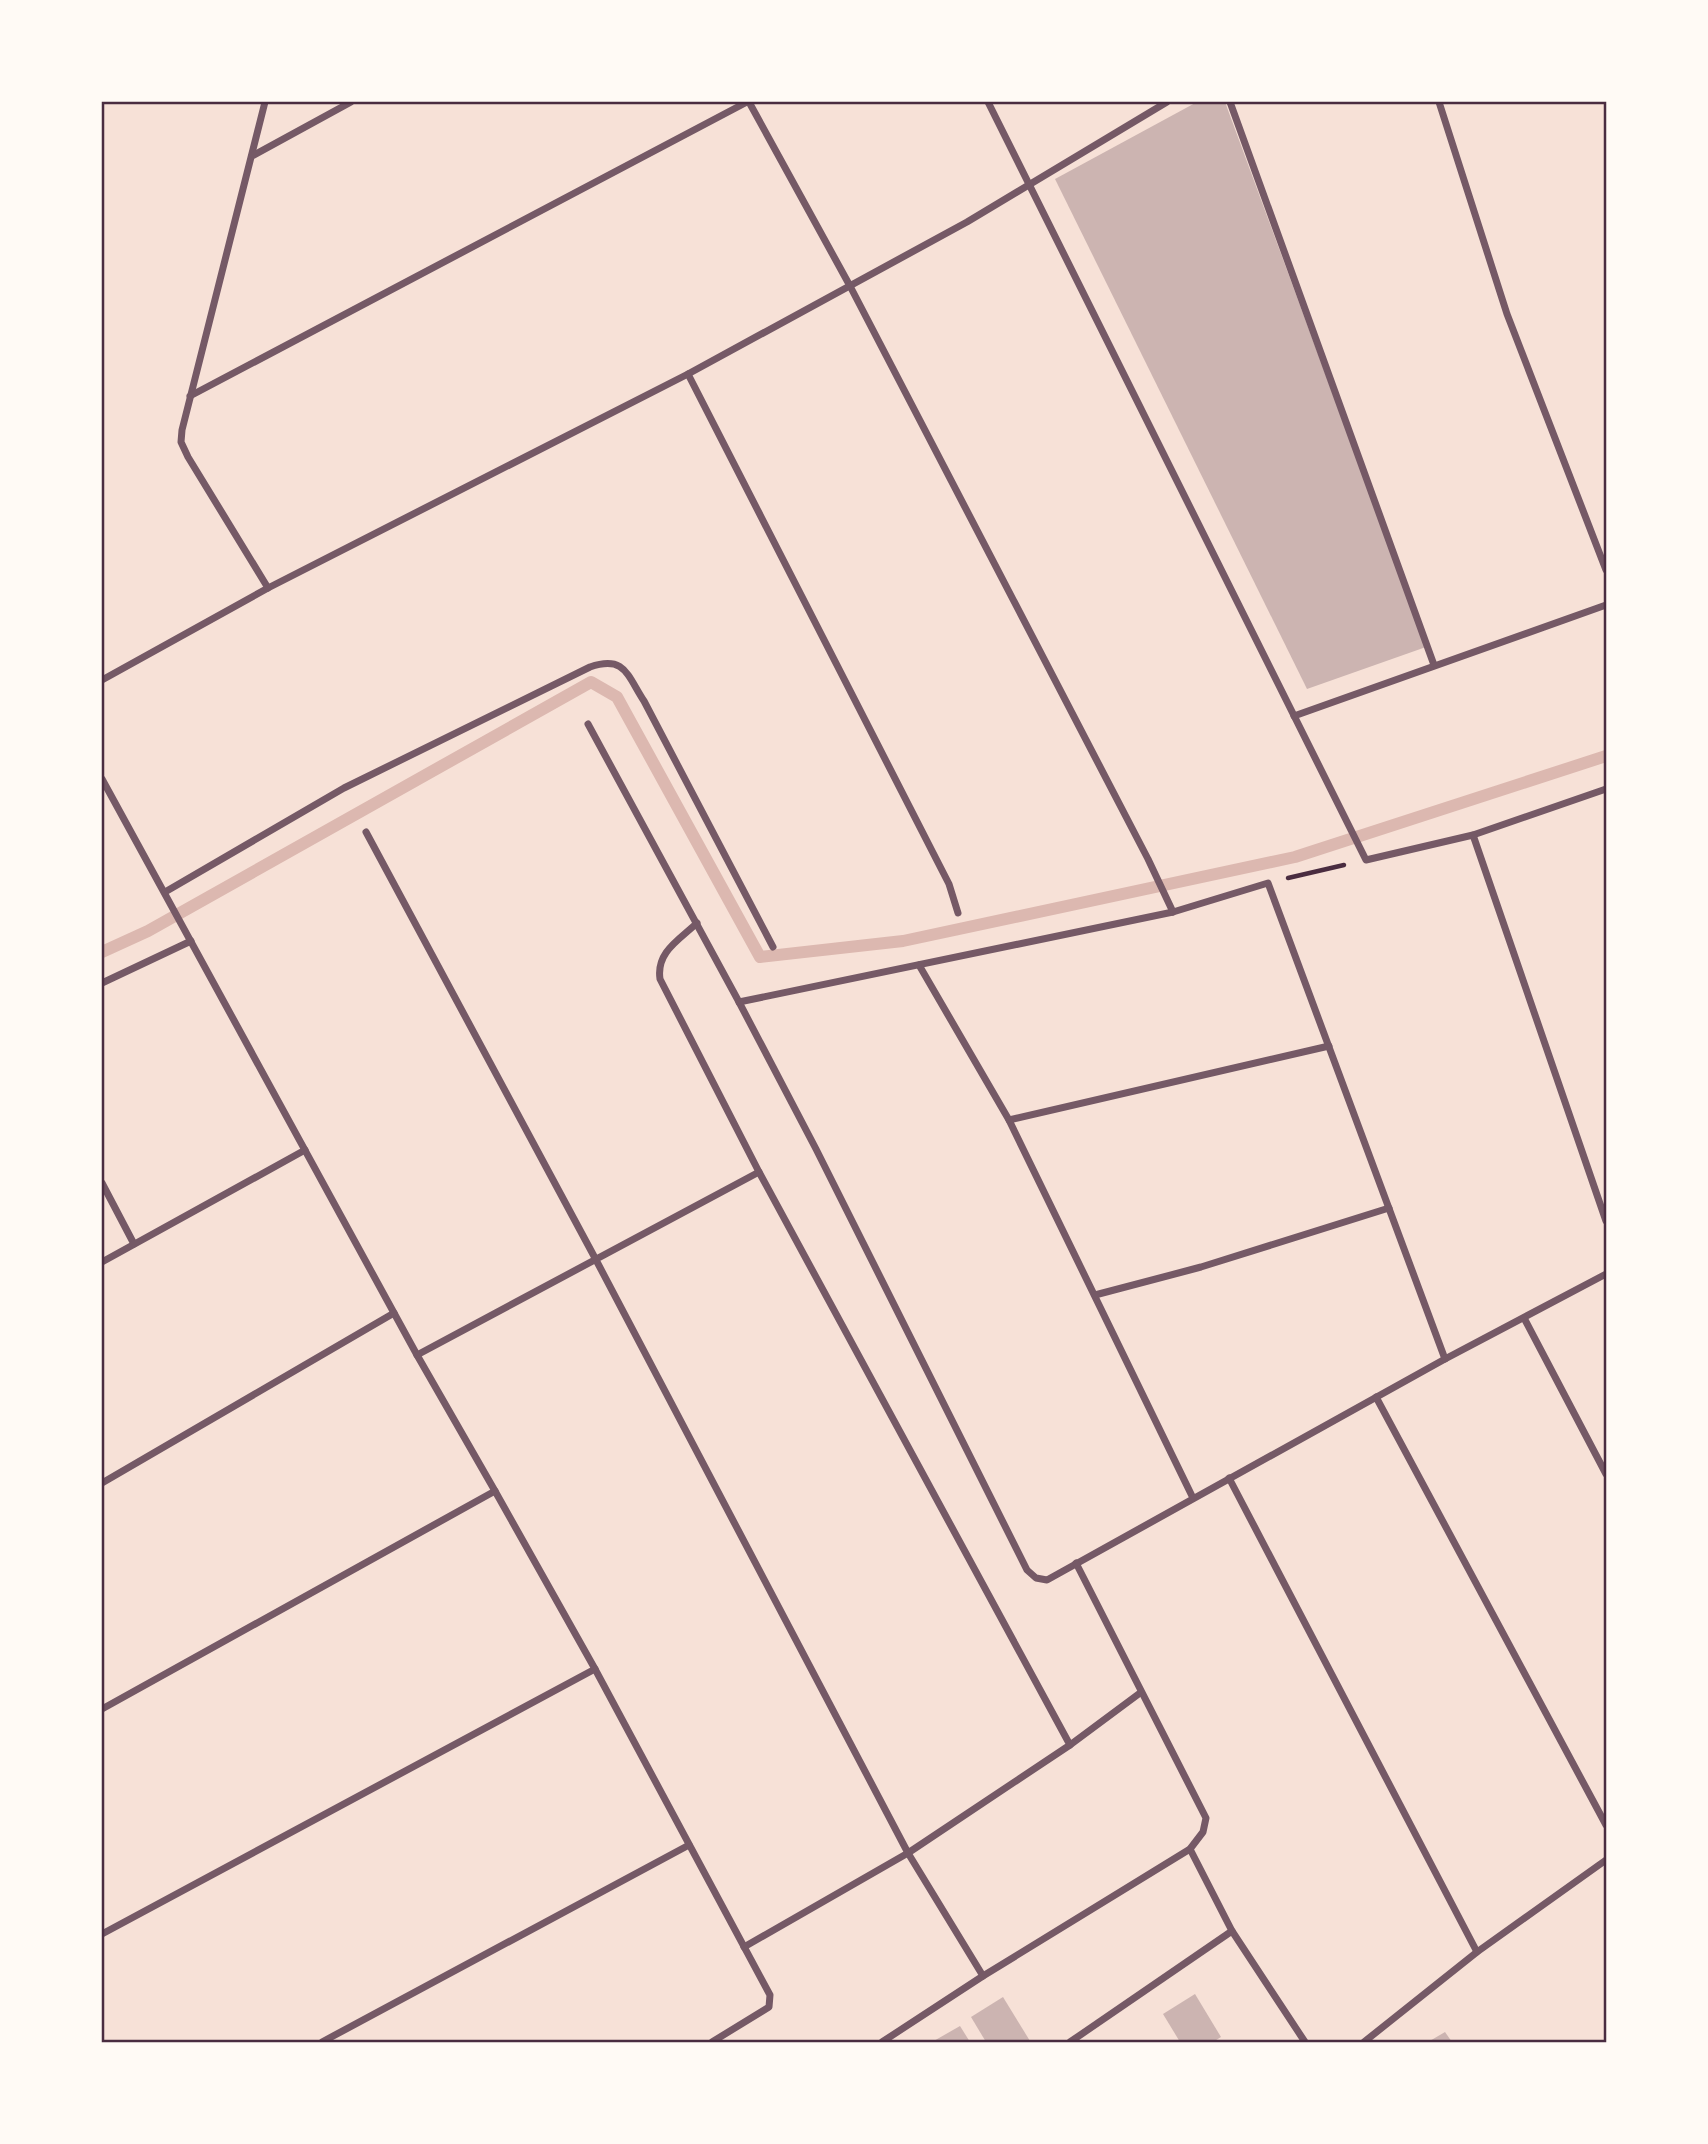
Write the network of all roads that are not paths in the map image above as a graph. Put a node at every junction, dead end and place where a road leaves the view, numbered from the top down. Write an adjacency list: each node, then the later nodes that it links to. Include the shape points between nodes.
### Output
1 (265, 102): 8 (street)
2 (351, 102): 8 (street)
3 (748, 102): 10 (street); 12 (street)
4 (988, 102): 9 (street)
5 (1167, 102): 9 (street)
6 (1230, 102): 16 (street)
7 (1439, 102): 13 (street, via 1507,314)
8 (252, 156): 12 (street)
9 (1027, 184): 10 (street); 18 (street)
10 (850, 286): 11 (street); 25 (street)
11 (688, 374): 14 (street); 26 (street, via 949,884)
12 (190, 396): 14 (street, via 181,442)
13 (1606, 570)
14 (268, 588): 17 (street)
15 (1606, 604): 16 (street)
16 (1434, 666): 18 (street)
17 (102, 680)
18 (1294, 716): 23 (street, via 1365,857)
19 (589, 724): 27 (street)
20 (102, 779): 24 (street)
21 (1606, 789): 23 (street)
22 (366, 832): 41 (street)
23 (1473, 835): 39 (street)
24 (165, 892): 28 (street); 29 (street, via 344,788 590,667 614,662 644,701)
25 (1173, 912): 30 (street); 33 (street, via 1268,883)
26 (958, 913)
27 (697, 923): 32 (street); 36 (street, via 662,956 660,979)
28 (191, 941): 31 (street); 35 (street)
29 (773, 947)
30 (919, 965): 32 (street); 34 (street)
31 (102, 983)
32 (739, 1002): 55 (street, via 1027,1570 1047,1580)
33 (1329, 1046): 34 (street); 38 (street)
34 (1009, 1121): 44 (street)
35 (305, 1150): 40 (street); 45 (street)
36 (759, 1172): 41 (street); 59 (street)
37 (102, 1183): 40 (street)
38 (1389, 1208): 44 (street); 48 (street)
39 (1606, 1221)
40 (134, 1244): 42 (street)
41 (595, 1258): 47 (street); 63 (street)
42 (102, 1262)
43 (1606, 1274): 46 (street)
44 (1095, 1295): 54 (street)
45 (394, 1313): 47 (street); 52 (street)
46 (1524, 1318): 48 (street); 50 (street)
47 (417, 1355): 53 (street)
48 (1445, 1359): 49 (street)
49 (1376, 1397): 51 (street); 60 (street)
50 (1606, 1474)
51 (1229, 1478): 54 (street); 68 (street)
52 (102, 1483)
53 (495, 1491): 56 (street); 58 (street)
54 (1193, 1498): 55 (street)
55 (1076, 1563): 57 (street)
56 (595, 1669): 61 (street); 66 (street)
57 (1140, 1693): 59 (street); 62 (street, via 1206,1818 1203,1832)
58 (102, 1709)
59 (1070, 1745): 63 (street)
60 (1606, 1825)
61 (689, 1844): 67 (street); 70 (street)
62 (1190, 1849): 65 (street); 69 (street)
63 (908, 1853): 67 (street); 69 (street)
64 (1606, 1860): 68 (street)
65 (1232, 1931): 73 (street); 74 (street)
66 (102, 1934)
67 (744, 1947): 71 (street, via 770,1995 769,2007)
68 (1478, 1952): 75 (street)
69 (983, 1976): 72 (street)
70 (321, 2042)
71 (712, 2042)
72 (882, 2042)
73 (1070, 2042)
74 (1305, 2042)
75 (1364, 2042)

